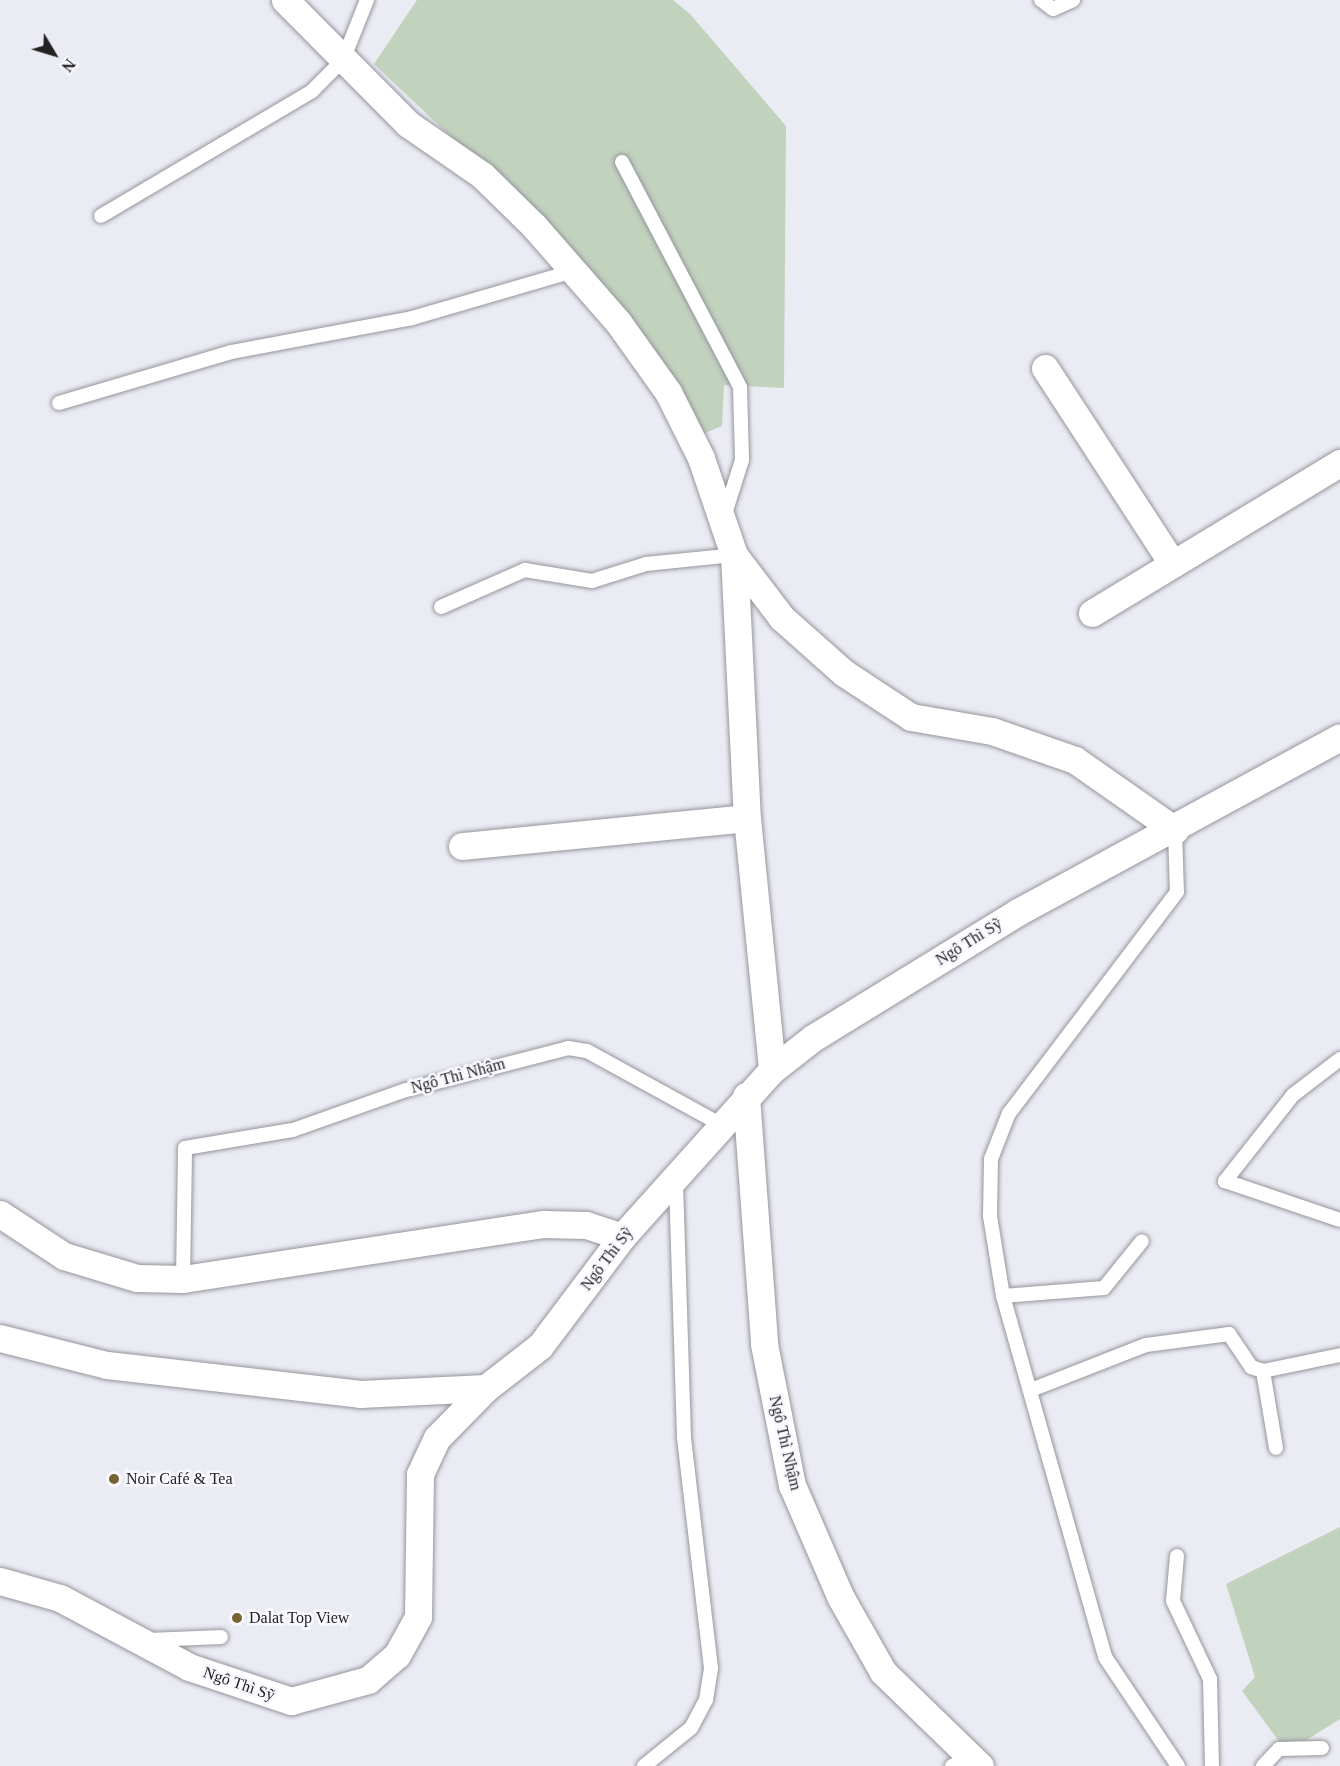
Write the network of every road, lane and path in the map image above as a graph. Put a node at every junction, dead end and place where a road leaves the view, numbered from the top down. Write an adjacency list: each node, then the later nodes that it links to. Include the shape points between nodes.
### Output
1 (285, 0): 5 (street)
2 (367, 0): 5 (lane)
3 (1041, 0): 4 (lane, via 1053,9)
4 (1073, 0)
5 (343, 60): 7 (lane, via 312,91); 8 (street, via 408,124 482,175)
6 (622, 162): 12 (lane, via 740,387 742,460)
7 (101, 216)
8 (574, 271): 10 (lane, via 412,318 231,352); 12 (street, via 668,393)
9 (1045, 368): 14 (street)
10 (59, 403)
11 (1340, 463): 14 (street)
12 (723, 519): 13 (street)
13 (734, 555): 15 (lane, via 646,564 592,581 525,570); 18 (street); 19 (street, via 782,618 844,673 912,717 992,731 1075,760)
14 (1173, 564): 16 (street)
15 (441, 607)
16 (1092, 613)
17 (1340, 737): 19 (street, Ngô Thì Sỹ)
18 (747, 818): 20 (street); 22 (street)
19 (1175, 830): 22 (street, Ngô Thì Sỹ, via 1018,912 813,1038); 31 (lane, via 1177,892 1045,1060 1010,1113 992,1160 990,1216)
20 (462, 846)
21 (1340, 1059): 27 (lane, via 1293,1095 1225,1180)
22 (772, 1070): 23 (street, Ngô Thì Sỹ)
23 (746, 1096): 24 (street, Ngô Thì Sỹ); 43 (street, Ngô Thì Nhậm, via 764,1344 792,1485 842,1598 883,1672)
24 (720, 1124): 25 (street, Ngô Thì Sỹ); 30 (lane, Ngô Thì Nhậm, via 587,1051 568,1048 406,1090 293,1130 185,1148)
25 (676, 1174): 28 (street, Ngô Thì Sỹ); 44 (lane, via 684,1437 711,1668 706,1700 691,1728)
26 (0, 1214): 30 (street, via 94,1269 137,1278)
27 (1340, 1220)
28 (622, 1237): 30 (street, via 586,1225 544,1224); 35 (street, Ngô Thì Sỹ, via 540,1346)
29 (1142, 1241): 31 (lane, via 1104,1288)
30 (183, 1279)
31 (1003, 1296): 36 (lane)
32 (0, 1338): 35 (street, via 107,1365 360,1394)
33 (1340, 1355): 34 (lane)
34 (1263, 1371): 36 (lane, via 1246,1362 1229,1334 1146,1345); 37 (lane)
35 (486, 1388): 41 (street, Ngô Thì Sỹ, via 437,1438 420,1474 418,1617 397,1655 368,1680 291,1701 189,1667)
36 (1030, 1390): 45 (lane, via 1105,1658)
37 (1276, 1448)
38 (1177, 1556): 46 (lane, via 1173,1601 1210,1679)
39 (0, 1581): 41 (street, Ngô Thì Sỹ, via 60,1598)
40 (221, 1637): 41 (lane)
41 (140, 1640)
42 (1322, 1748): 47 (lane, via 1279,1749)
43 (967, 1763)
44 (644, 1766)
45 (1178, 1766)
46 (1212, 1766)
47 (1263, 1766)

